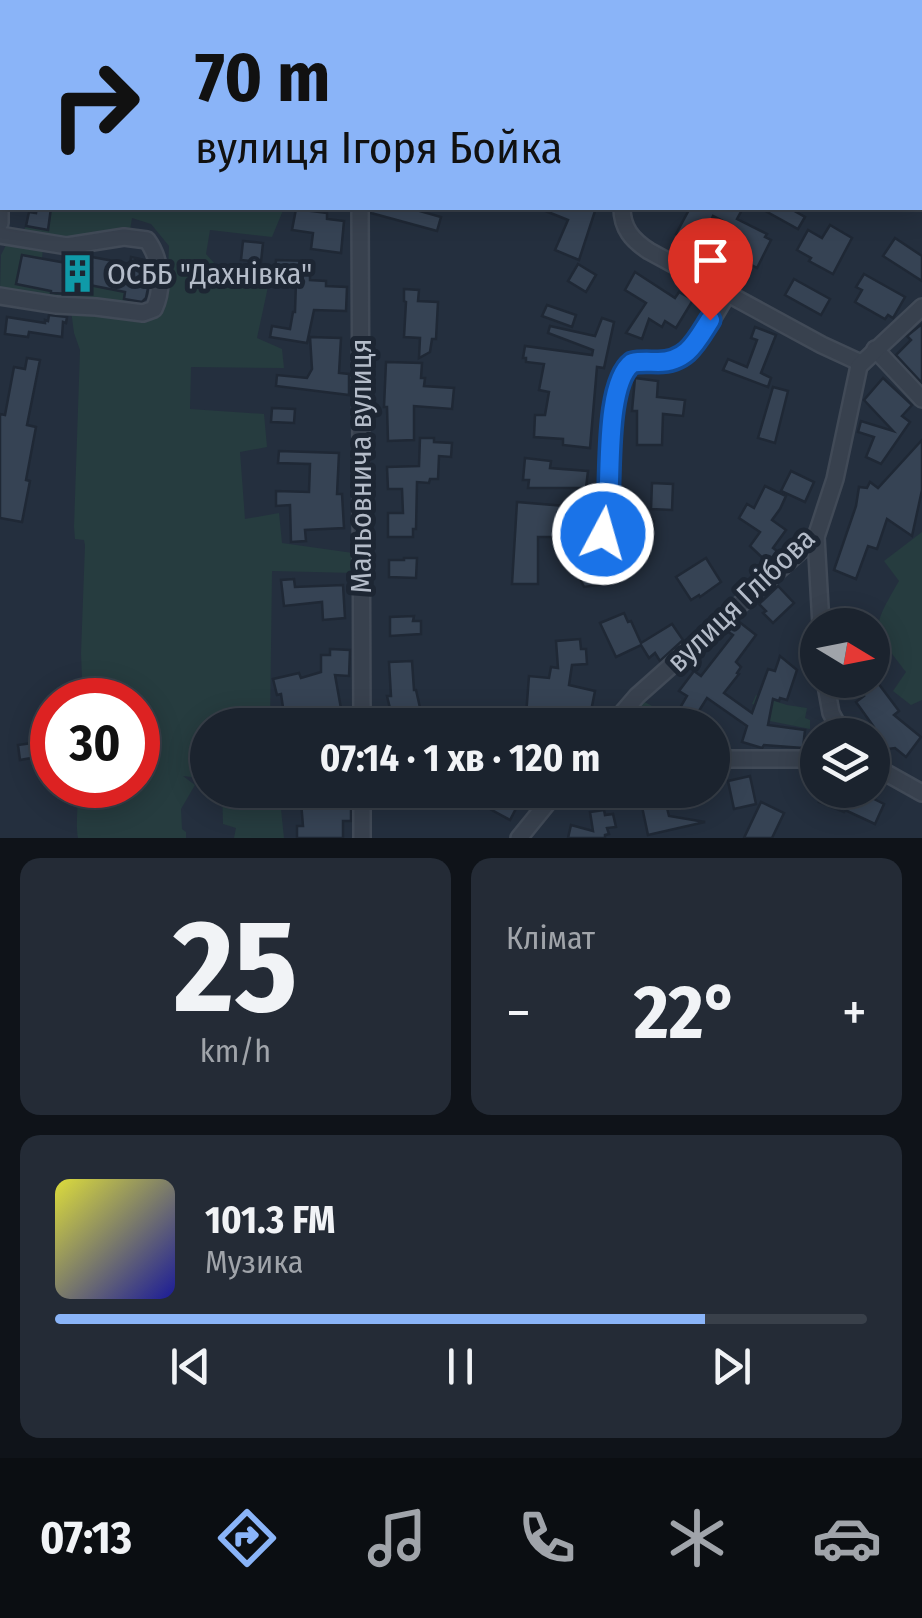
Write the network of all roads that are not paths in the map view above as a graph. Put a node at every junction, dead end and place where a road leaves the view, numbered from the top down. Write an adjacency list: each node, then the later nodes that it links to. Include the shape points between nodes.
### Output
1 (360, 210): 13 (street, Мальовнича вулиця)
2 (622, 210): 4 (street, via 637,243)
3 (0, 235): 5 (street, via 67,246 147,240 158,258 160,294 154,309 143,313)
4 (728, 293): 8 (street); 11 (street, via 688,352 669,361 632,363 621,375)
5 (0, 296)
6 (922, 306): 7 (street, вулиця Глібова)
7 (874, 349): 8 (street, вулиця Глібова); 9 (street)
8 (861, 363): 10 (street, вулиця Глібова)
9 (922, 399)
10 (816, 536): 12 (street); 14 (street, вулиця Глібова)
11 (604, 537)
12 (820, 608)
13 (362, 708)
14 (626, 708)
15 (800, 758): 16 (street)
16 (730, 759)
17 (890, 776): 18 (street)
18 (922, 793)
19 (362, 808): 21 (street)
20 (543, 808): 22 (street)
21 (362, 838)
22 (519, 838)

